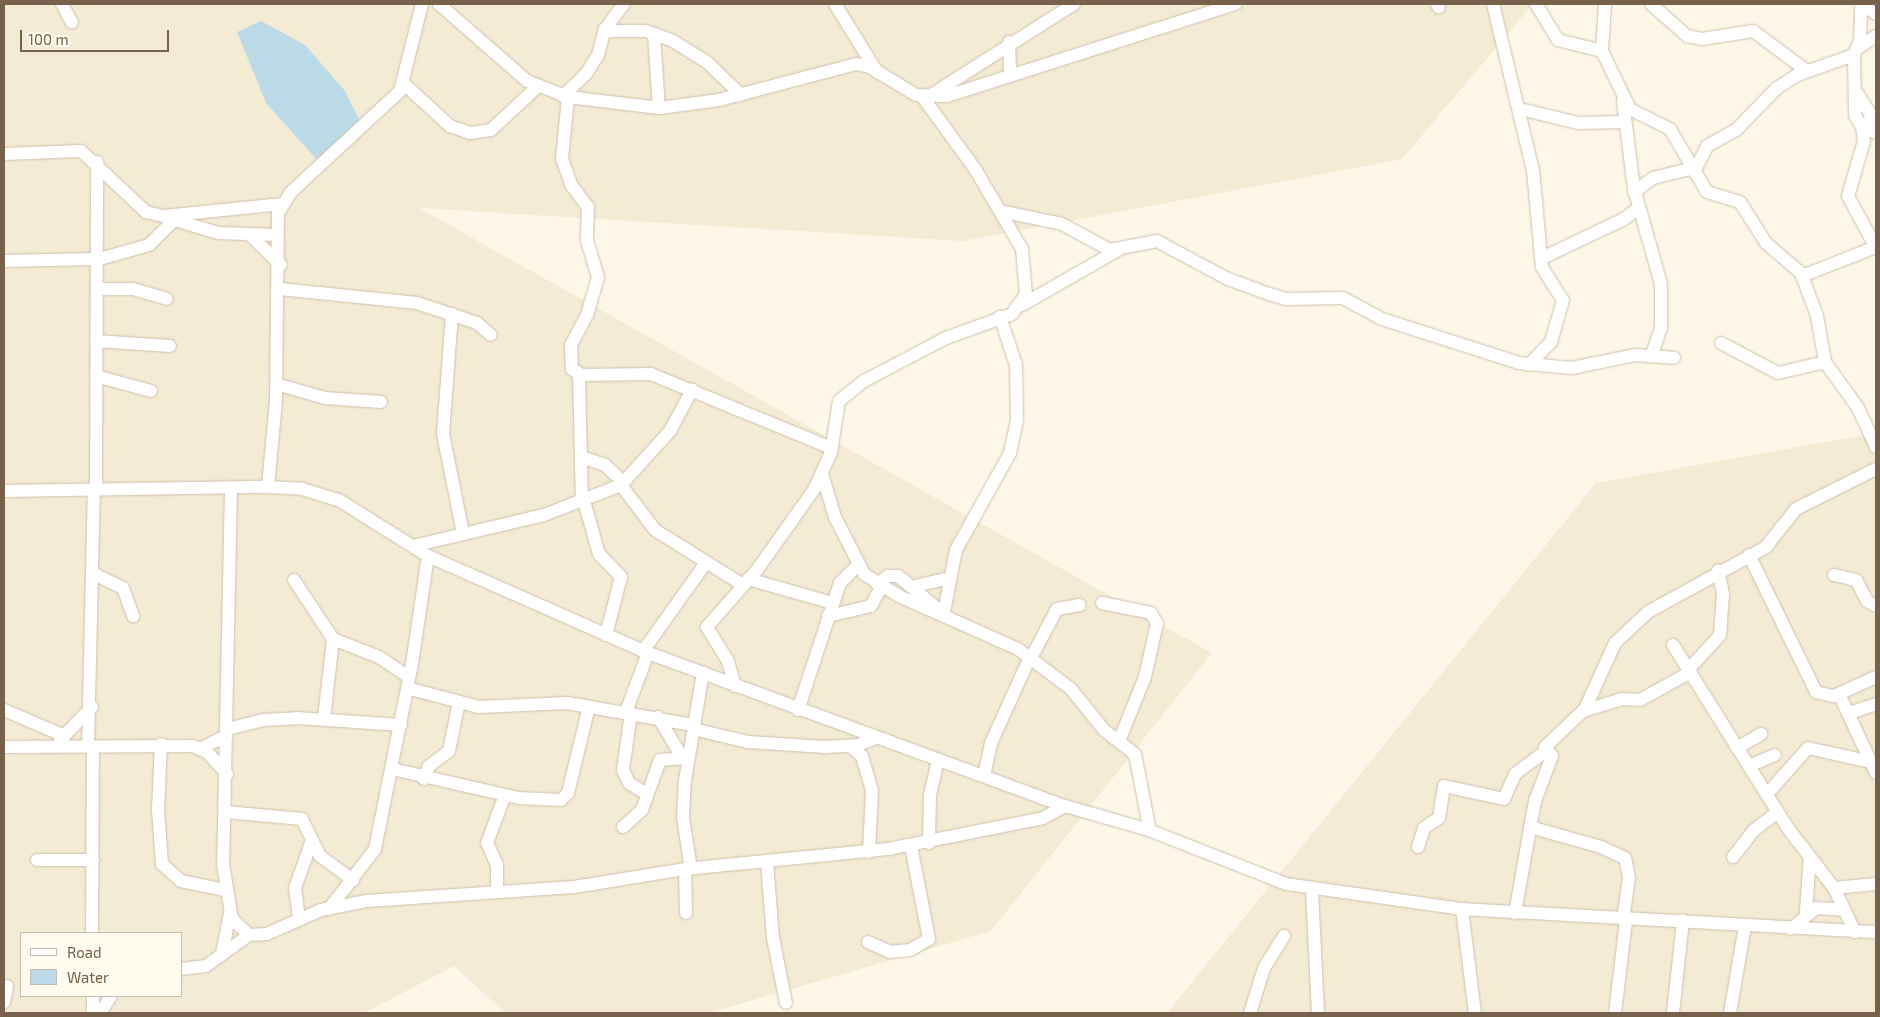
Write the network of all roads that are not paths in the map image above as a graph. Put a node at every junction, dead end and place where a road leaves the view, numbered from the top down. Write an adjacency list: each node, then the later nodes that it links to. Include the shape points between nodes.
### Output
1 (62, 4): 14 (street)
2 (422, 4): 24 (street)
3 (439, 4): 25 (street)
4 (624, 4): 15 (street)
5 (835, 4): 22 (street)
6 (1074, 4): 18 (street)
7 (1236, 4): 23 (street)
8 (1494, 4): 33 (street)
9 (1536, 4): 19 (street, via 1558,40)
10 (1605, 4): 19 (street)
11 (1652, 4): 21 (street, via 1687,36 1702,40 1753,31)
12 (1861, 4): 13 (street); 20 (street)
13 (1876, 14)
14 (72, 23)
15 (604, 31): 16 (street); 29 (street, via 592,64)
16 (654, 35): 28 (street, via 707,62); 32 (street)
17 (1876, 36): 20 (street)
18 (1009, 42): 23 (street); 30 (street)
19 (1602, 51): 27 (street)
20 (1856, 51): 21 (street); 26 (street)
21 (1807, 71): 37 (street, via 1777,88 1736,130)
22 (878, 73): 28 (street, via 856,64); 30 (street, via 903,90)
23 (1010, 76): 30 (street, via 947,96)
24 (403, 83): 25 (street, via 450,126 470,133 491,130); 44 (street, via 386,108)
25 (538, 86): 29 (street)
26 (1857, 93): 34 (street); 36 (street, via 1853,108)
27 (1623, 94): 35 (street); 38 (street, via 1640,118 1670,129)
28 (741, 95): 32 (street)
29 (566, 96): 32 (street); 71 (street, via 562,158 572,186 588,207 587,246 598,277 588,313 571,345 568,363)
30 (925, 96): 46 (street)
31 (1876, 98): 34 (street)
32 (659, 108)
33 (1520, 108): 35 (street, via 1583,124); 52 (street, via 1533,170)
34 (1869, 110): 36 (street)
35 (1625, 122): 43 (street)
36 (1869, 130): 50 (street, via 1848,196)
37 (1708, 144): 38 (street); 41 (street)
38 (1687, 153): 41 (street); 42 (street)
39 (4, 154): 40 (street, via 81,151)
40 (97, 162): 47 (street, via 114,185 146,212); 53 (street)
41 (1693, 170): 42 (street); 56 (street, via 1707,192 1740,202 1766,243)
42 (1668, 173): 43 (street)
43 (1634, 192): 45 (street)
44 (282, 204): 47 (street); 49 (street)
45 (1638, 208): 52 (street, via 1624,219); 67 (street, via 1661,284 1661,328)
46 (1000, 211): 51 (street, via 1044,218 1104,249); 60 (street, via 1022,249 1027,276)
47 (177, 218): 48 (street, via 218,233); 53 (street, via 149,245)
48 (250, 235): 49 (street); 55 (street)
49 (278, 235): 55 (street)
50 (1876, 248): 56 (street)
51 (1118, 250): 60 (street); 70 (street, via 1152,239 1228,279 1269,294 1286,299 1343,298 1382,319)
52 (1542, 258): 70 (street, via 1546,276 1563,300 1551,342)
53 (96, 260): 54 (street); 58 (street)
54 (4, 261)
55 (281, 265): 57 (street)
56 (1802, 276): 69 (street, via 1824,340)
57 (280, 288): 61 (street, via 378,297); 73 (street)
58 (97, 289): 59 (street, via 133,289); 64 (street)
59 (167, 298)
60 (1022, 304): 62 (street)
61 (452, 314): 63 (street); 88 (street, via 443,434)
62 (1000, 317): 78 (street, via 946,338 843,395 834,416); 97 (street, via 1016,365 1017,420 1010,453 960,541)
63 (491, 335)
64 (96, 341): 66 (street); 72 (street)
65 (1721, 343): 69 (street, via 1778,373)
66 (170, 346)
67 (1652, 354): 68 (street); 70 (street, via 1572,368)
68 (1674, 358)
69 (1825, 362): 77 (street, via 1858,408)
70 (1529, 365)
71 (579, 374): 74 (street, via 651,374); 79 (street)
72 (96, 376): 75 (street); 84 (street)
73 (276, 384): 76 (street, via 325,398); 83 (street)
74 (692, 390): 78 (street); 82 (street, via 670,431)
75 (150, 391)
76 (381, 402)
77 (1876, 447)
78 (831, 448): 81 (street)
79 (580, 457): 82 (street, via 605,465); 87 (street)
80 (1876, 469): 90 (street, via 1796,509 1766,547)
81 (822, 474): 93 (street); 99 (street)
82 (622, 484): 87 (street); 92 (street, via 655,530)
83 (268, 487): 85 (street); 89 (street, via 302,489 339,500)
84 (95, 488): 85 (street); 86 (street); 95 (street)
85 (231, 489): 133 (street)
86 (4, 491)
87 (583, 501): 88 (street); 109 (street, via 599,554 621,577)
88 (463, 533): 89 (street)
89 (412, 546): 91 (street)
90 (1749, 555): 94 (street); 119 (street, via 1816,692 1827,697)
91 (428, 556): 109 (street); 117 (street)
92 (705, 564): 99 (street); 112 (street)
93 (857, 566): 100 (street); 102 (street, via 840,583)
94 (1718, 571): 114 (street, via 1724,594 1720,635); 126 (street, via 1648,612 1615,643)
95 (92, 573): 107 (street, via 123,588); 123 (street)
96 (1834, 575): 105 (street, via 1856,580 1867,601)
97 (950, 578): 101 (street); 106 (street)
98 (294, 580): 110 (street)
99 (746, 582): 102 (street); 118 (street, via 707,627 728,661)
100 (879, 585): 101 (street, via 891,575); 106 (street); 108 (street, via 870,606)
101 (915, 586): 106 (street)
102 (832, 603): 108 (street)
103 (1102, 603): 138 (street, via 1150,613 1157,623 1146,677)
104 (1080, 605): 113 (street, via 1057,608)
105 (1876, 606)
106 (942, 612): 113 (street)
107 (133, 616)
108 (828, 616): 125 (street)
109 (606, 635): 112 (street)
110 (333, 639): 117 (street, via 379,657); 130 (street)
111 (1673, 645): 114 (street)
112 (645, 652): 115 (street); 127 (street)
113 (1030, 657): 138 (street, via 1071,688 1104,730); 155 (street, via 990,743)
114 (1690, 670): 126 (street, via 1640,700 1622,699); 144 (street)
115 (703, 672): 118 (street); 132 (street)
116 (1876, 677): 119 (street)
117 (408, 683): 120 (street); 131 (street)
118 (735, 686): 125 (street)
119 (1839, 694): 128 (street)
120 (459, 702): 122 (street, via 479,707); 156 (street, via 449,751 429,766)
121 (1876, 704): 128 (street)
122 (589, 706): 127 (street); 159 (street, via 566,797 547,801)
123 (92, 707): 135 (street); 143 (street)
124 (4, 710): 135 (street)
125 (798, 710): 136 (street)
126 (1583, 711): 146 (street, via 1555,734)
127 (628, 712): 129 (street); 157 (street, via 623,770 628,783)
128 (1850, 713): 152 (street)
129 (658, 717): 132 (street); 137 (street)
130 (324, 719): 131 (street); 133 (street, via 264,720)
131 (401, 725): 153 (street)
132 (689, 725): 137 (street); 140 (street, via 748,742); 149 (street)
133 (227, 732): 145 (street); 154 (street)
134 (1761, 734): 144 (street)
135 (66, 735): 142 (street); 143 (street)
136 (876, 738): 140 (street); 150 (street)
137 (672, 739): 148 (street); 149 (street)
138 (1119, 740): 165 (street, via 1139,762)
139 (161, 744): 143 (street); 145 (street); 180 (street, via 158,810 162,864 181,881)
140 (850, 746): 170 (street, via 862,756 872,790)
141 (4, 747): 142 (street)
142 (53, 747): 143 (street)
143 (87, 747): 174 (street)
144 (1737, 748): 151 (street)
145 (200, 749): 154 (street)
146 (1547, 750): 164 (street, via 1552,756); 169 (street, via 1515,774 1504,799 1444,786 1439,818 1424,828)
147 (1776, 755): 151 (street)
148 (663, 757): 149 (street); 157 (street)
149 (685, 758): 176 (street, via 683,818)
150 (938, 760): 155 (street); 167 (street, via 930,795)
151 (1750, 766): 158 (street)
152 (1874, 768): 158 (street, via 1808,748)
153 (392, 769): 156 (street); 177 (street, via 375,850)
154 (227, 774): 161 (street)
155 (984, 776): 160 (street)
156 (424, 779): 159 (street)
157 (645, 793): 163 (street, via 642,810)
158 (1768, 793): 162 (street)
159 (505, 795): 182 (street, via 487,843 498,865)
160 (1065, 806): 165 (street); 167 (street, via 1043,818)
161 (226, 812): 166 (street, via 302,819); 180 (street)
162 (1778, 812): 171 (street, via 1759,825); 172 (street)
163 (623, 827)
164 (1530, 827): 188 (street); 191 (street, via 1601,847 1625,858 1629,878)
165 (1150, 831): 181 (street)
166 (311, 842): 177 (street, via 320,856); 190 (street, via 295,888)
167 (929, 843): 168 (street)
168 (911, 846): 170 (street); 200 (street, via 929,939 910,950 890,952)
169 (1418, 847)
170 (869, 852): 175 (street)
171 (1733, 857)
172 (1810, 857): 179 (street); 186 (street)
173 (37, 860): 174 (street)
174 (93, 860): 195 (street)
175 (766, 862): 176 (street); 207 (street, via 773,938)
176 (688, 869): 182 (street, via 574,887); 187 (street)
177 (353, 880): 183 (street)
178 (1876, 884): 179 (street)
179 (1834, 888): 185 (street)
180 (225, 890): 189 (street)
181 (1312, 890): 184 (street); 211 (street)
182 (497, 891): 183 (street)
183 (329, 909): 190 (street)
184 (1462, 909): 188 (street); 212 (street)
185 (1845, 910): 186 (street); 196 (street)
186 (1806, 911): 194 (street)
187 (686, 912)
188 (1515, 912): 191 (street)
189 (230, 913): 198 (street); 201 (street)
190 (299, 919): 198 (street, via 267,934)
191 (1624, 920): 192 (street); 213 (street)
192 (1683, 921): 193 (street); 214 (street)
193 (1745, 926): 194 (street); 215 (street)
194 (1791, 929): 196 (street)
195 (92, 932)
196 (1855, 932): 197 (street)
197 (1876, 932)
198 (249, 936): 201 (street)
199 (1284, 936): 210 (street, via 1264,968)
200 (868, 942)
201 (222, 954): 202 (street, via 206,966)
202 (182, 969)
203 (7, 986): 206 (street)
204 (93, 997): 208 (street)
205 (110, 997): 209 (street)
206 (4, 1002)
207 (786, 1003)
208 (93, 1013)
209 (100, 1013)
210 (1250, 1013)
211 (1318, 1013)
212 (1475, 1013)
213 (1615, 1013)
214 (1673, 1013)
215 (1730, 1013)

